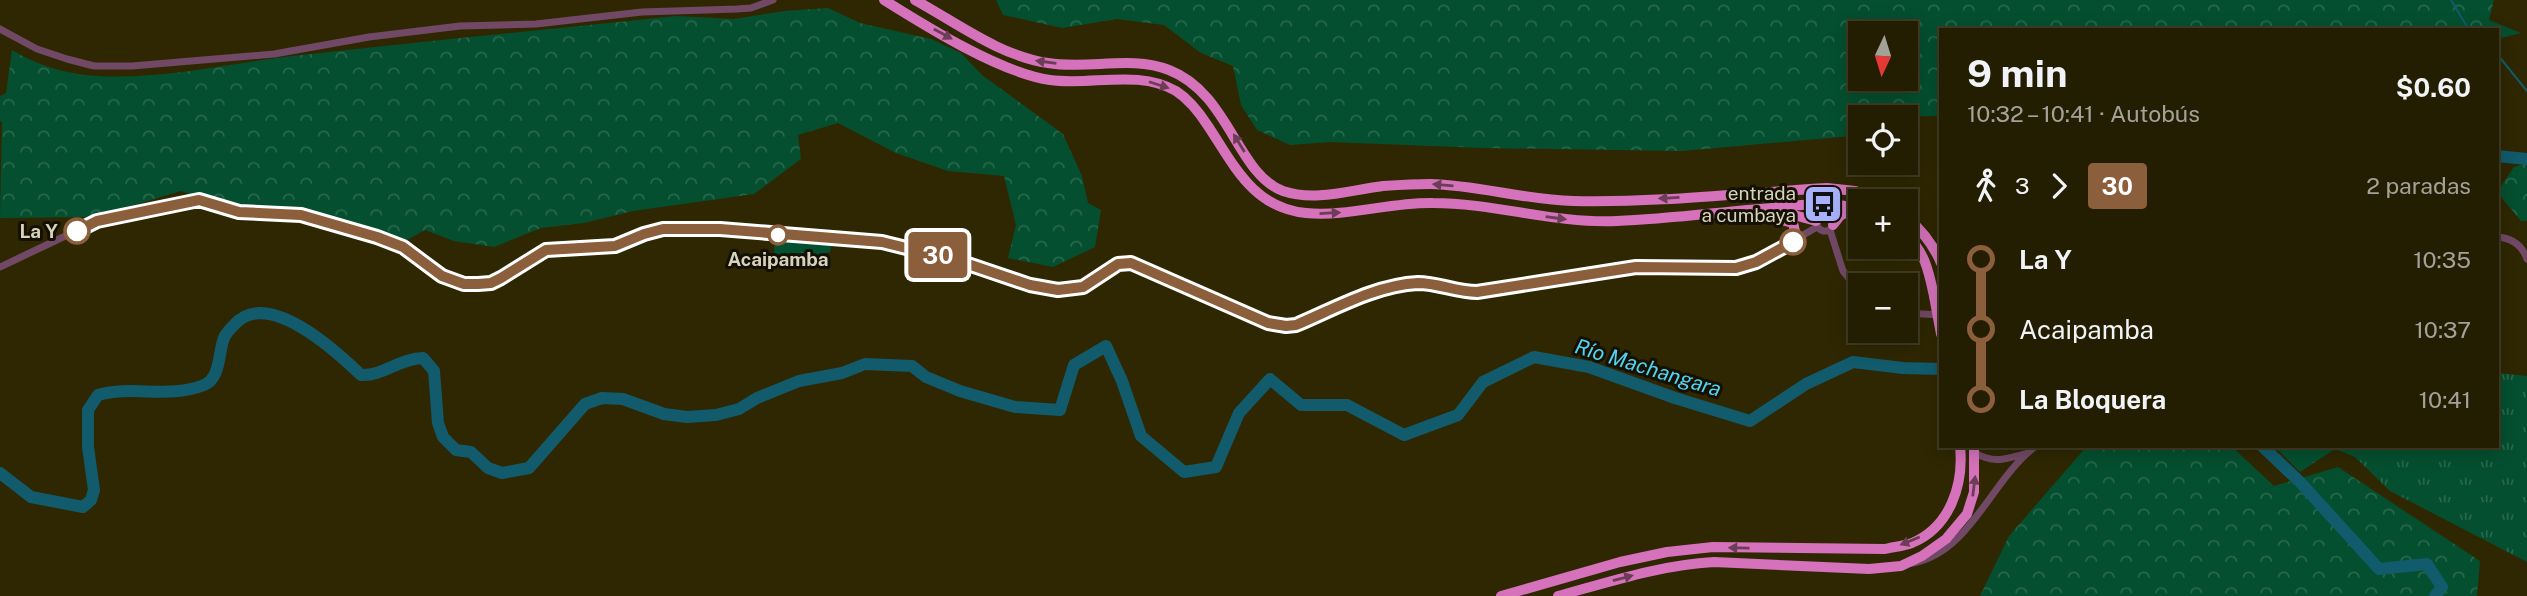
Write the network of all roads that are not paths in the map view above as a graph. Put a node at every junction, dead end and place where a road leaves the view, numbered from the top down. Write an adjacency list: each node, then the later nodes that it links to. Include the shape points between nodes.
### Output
1 (773, 0): 4 (street, via 751,8 438,28 274,54 132,66 67,60)
2 (884, 0): 7 (highway, one-way to 7, via 1021,73 1059,81 1152,82 1175,90 1193,104 1244,180 1264,200 1282,209 1330,214 1391,205 1460,204 1570,220 1616,221)
3 (915, 0): 5 (highway, one-way to 3, via 1570,201 1432,184 1303,196 1281,190 1262,176 1219,110 1191,81 1169,69 1026,59)
4 (0, 29)
5 (1848, 190)
6 (1848, 207): 7 (highway, via 1823,204)
7 (1717, 212): 9 (highway)
8 (1848, 212): 12 (highway)
9 (1756, 216): 10 (highway, via 1794,215); 14 (highway, via 1789,220)
10 (1817, 224): 12 (street, via 1822,232); 12 (street, via 1820,216 1827,215 1832,219); 14 (street)
11 (1918, 227): 16 (highway)
12 (1831, 228): 19 (street)
13 (2499, 237): 17 (street, via 2518,244)
14 (1797, 240): 18 (street, via 1736,268 1636,267 1477,292 1427,284 1397,285 1286,326 1268,323 1131,263 1118,264 1083,287 1058,290 882,242 720,229 663,229 615,246 546,250 491,283 464,284 442,276 403,247 377,237 301,215 239,212 199,200 97,221)
15 (1918, 250): 22 (highway, bridge, via 1928,267)
16 (1939, 258)
17 (2527, 259)
18 (0, 267)
19 (1848, 277)
20 (1918, 314): 21 (street)
21 (1939, 315)
22 (1939, 323)
23 (1960, 448): 28 (highway, one-way to 28, via 1958,489 1949,510 1934,528 1912,542 1885,549 1713,547 1667,552)
24 (2034, 448): 26 (street)
25 (1975, 450): 26 (street, via 1998,461); 27 (highway, one-way to 25, via 1946,539 1967,514 1974,492)
26 (2026, 454): 27 (street, via 1954,542 1934,558)
27 (1901, 566): 29 (highway, one-way to 27, via 1668,567 1714,562 1870,569)
28 (1502, 596)
29 (1558, 596)

